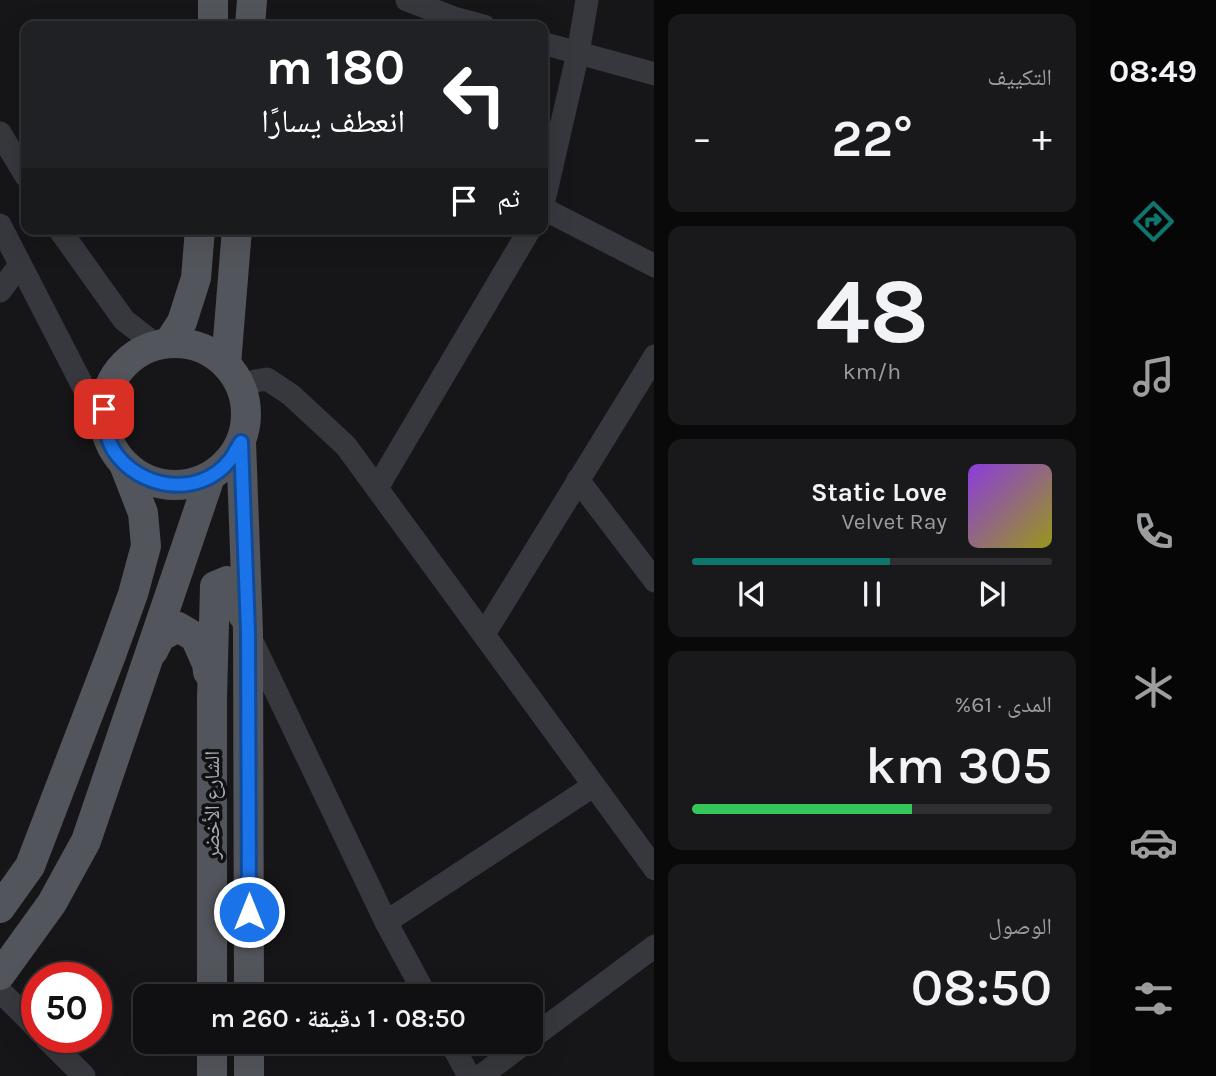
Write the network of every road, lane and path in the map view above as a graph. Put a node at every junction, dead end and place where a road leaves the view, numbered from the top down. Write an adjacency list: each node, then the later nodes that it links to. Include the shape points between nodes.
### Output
1 (213, 0): 6 (main road)
2 (252, 0): 7 (main road)
3 (407, 0): 5 (street)
4 (587, 0): 9 (street)
5 (454, 15)
6 (213, 21)
7 (250, 21)
8 (548, 45): 9 (street)
9 (578, 53): 10 (street); 13 (street)
10 (654, 74)
11 (0, 133): 12 (street)
12 (21, 168)
13 (548, 186)
14 (548, 211): 21 (street)
15 (0, 225): 20 (street)
16 (63, 235): 23 (street, via 124,320)
17 (200, 235): 23 (main road, via 196,278 182,322)
18 (237, 235): 25 (main road)
19 (526, 235): 32 (street)
20 (20, 265): 22 (street); 27 (street)
21 (654, 266)
22 (0, 291)
23 (162, 344): 25 (main road, via 190,344); 27 (main road, via 136,354 120,368 108,387)
24 (654, 356): 31 (street)
25 (226, 363): 26 (main road)
26 (241, 389): 28 (main road, via 247,418); 32 (street, via 267,379 291,395 346,446)
27 (106, 431): 29 (main road)
28 (241, 442): 30 (main road, via 229,462); 34 (main road, الشارع الأخضر)
29 (124, 464): 30 (main road, via 143,478 165,485); 40 (main road, via 142,513 146,546 133,594 30,866)
30 (210, 477): 36 (main road)
31 (579, 480): 33 (street); 35 (street)
32 (377, 488): 35 (street)
33 (654, 581)
34 (248, 632): 37 (main road, via 227,581 215,586); 41 (street); 45 (main road, الشارع الأخضر)
35 (484, 634): 38 (street)
36 (147, 664): 37 (main road, via 160,637 178,627 195,637 207,664); 43 (main road, via 86,841 52,903)
37 (212, 698): 44 (main road, الشارع الأخضر)
38 (593, 786): 39 (street); 41 (street)
39 (654, 869)
40 (0, 908)
41 (386, 922): 46 (street)
42 (654, 946): 49 (street)
43 (0, 975)
44 (212, 984)
45 (249, 984)
46 (420, 984)
47 (0, 991): 48 (street)
48 (21, 1012)
49 (543, 1029)
50 (61, 1053): 55 (street)
51 (212, 1054): 56 (main road)
52 (249, 1054): 57 (main road)
53 (457, 1054): 58 (street)
54 (510, 1054): 59 (street)
55 (85, 1076)
56 (212, 1076)
57 (249, 1076)
58 (469, 1076)
59 (481, 1076)

